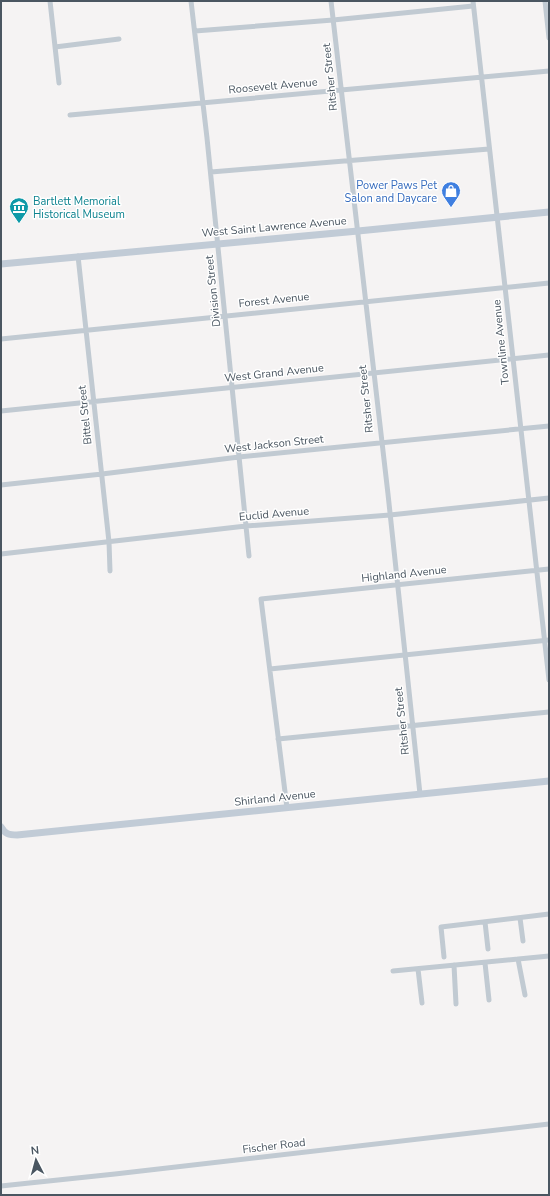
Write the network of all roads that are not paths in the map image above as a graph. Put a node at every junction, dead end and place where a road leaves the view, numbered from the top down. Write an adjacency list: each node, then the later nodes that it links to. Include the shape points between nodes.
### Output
1 (50, 1): 10 (street)
2 (191, 1): 7 (street, Division Street)
3 (332, 1): 6 (street, Ritsher Street)
4 (545, 1): 8 (street)
5 (473, 3): 6 (street); 12 (street, Townline Avenue)
6 (333, 20): 7 (street); 14 (street, Ritsher Street)
7 (195, 31): 15 (street, Division Street)
8 (549, 38)
9 (119, 39): 10 (street)
10 (55, 47): 13 (street)
11 (549, 71): 12 (street, Roosevelt Avenue)
12 (482, 78): 14 (street, Roosevelt Avenue); 17 (street, Townline Avenue)
13 (59, 83)
14 (341, 91): 15 (street, Roosevelt Avenue); 18 (street, Ritsher Street)
15 (203, 102): 16 (street, Roosevelt Avenue); 19 (street, Division Street)
16 (70, 115)
17 (489, 149): 18 (street); 21 (street, Townline Avenue)
18 (349, 160): 19 (street); 22 (street, Ritsher Street)
19 (210, 172): 23 (street, Division Street)
20 (549, 212): 21 (street, West Saint Lawrence Avenue)
21 (498, 216): 22 (street, West Saint Lawrence Avenue); 27 (street, Townline Avenue)
22 (358, 231): 23 (street, West Saint Lawrence Avenue); 28 (street, Ritsher Street)
23 (218, 243): 24 (street, West Saint Lawrence Avenue); 29 (street, Division Street)
24 (78, 256): 25 (street, West Saint Lawrence Avenue); 30 (street, Bittel Street)
25 (1, 264)
26 (549, 283): 27 (street, Forest Avenue)
27 (506, 288): 28 (street, Forest Avenue); 33 (street, Townline Avenue)
28 (366, 302): 29 (street, Forest Avenue); 34 (street, Ritsher Street)
29 (225, 315): 30 (street, Forest Avenue); 35 (street, Division Street)
30 (86, 330): 31 (street, Forest Avenue); 36 (street, Bittel Street)
31 (1, 339)
32 (549, 356): 33 (street, West Grand Avenue)
33 (513, 360): 34 (street, West Grand Avenue); 39 (street, Townline Avenue)
34 (374, 373): 35 (street, West Grand Avenue); 40 (street, Ritsher Street)
35 (232, 387): 36 (street, West Grand Avenue); 41 (street, Division Street)
36 (94, 402): 37 (street, West Grand Avenue); 42 (street, Bittel Street)
37 (1, 411)
38 (549, 426): 39 (street, West Jackson Street)
39 (521, 429): 40 (street, West Jackson Street); 45 (street, Townline Avenue)
40 (381, 443): 41 (street, West Jackson Street); 46 (street, Ritsher Street)
41 (238, 457): 42 (street, West Jackson Street); 47 (street, Division Street)
42 (102, 474): 43 (street, West Jackson Street); 48 (street, Bittel Street)
43 (1, 484)
44 (549, 498): 45 (street, Euclid Avenue)
45 (529, 500): 46 (street, Euclid Avenue); 52 (street, Townline Avenue)
46 (390, 515): 47 (street, Euclid Avenue); 54 (street, Ritsher Street)
47 (246, 526): 48 (street, Euclid Avenue); 50 (street, Division Street)
48 (109, 542): 49 (street, Euclid Avenue); 53 (street, Bittel Street)
49 (1, 554)
50 (249, 556)
51 (549, 569): 52 (street, Highland Avenue)
52 (537, 570): 54 (street, Highland Avenue); 55 (street, Townline Avenue)
53 (110, 571)
54 (397, 584): 56 (street, Ritsher Street); 57 (street, Highland Avenue, via 261,598)
55 (547, 640): 56 (street); 58 (street, Townline Avenue)
56 (405, 655): 57 (street); 60 (street, Ritsher Street)
57 (270, 669): 61 (street)
58 (549, 680)
59 (549, 712): 60 (street)
60 (413, 726): 61 (street); 63 (street, Ritsher Street)
61 (278, 739): 64 (street)
62 (549, 781): 63 (street, Shirland Avenue)
63 (420, 794): 64 (street, Shirland Avenue)
64 (287, 808): 65 (street, Shirland Avenue, via 16,835)
65 (3, 829)
66 (549, 914): 67 (street)
67 (520, 918): 68 (street); 69 (street)
68 (485, 922): 70 (street); 71 (street, via 441,927)
69 (523, 941)
70 (488, 949)
71 (444, 956)
72 (549, 956): 73 (street)
73 (518, 959): 74 (street); 78 (street)
74 (485, 962): 75 (street); 79 (street)
75 (454, 965): 76 (street); 81 (street)
76 (418, 969): 77 (street); 80 (street)
77 (393, 971)
78 (525, 996)
79 (489, 1000)
80 (422, 1003)
81 (456, 1004)
82 (549, 1124): 83 (street, Fischer Road)
83 (1, 1186)

